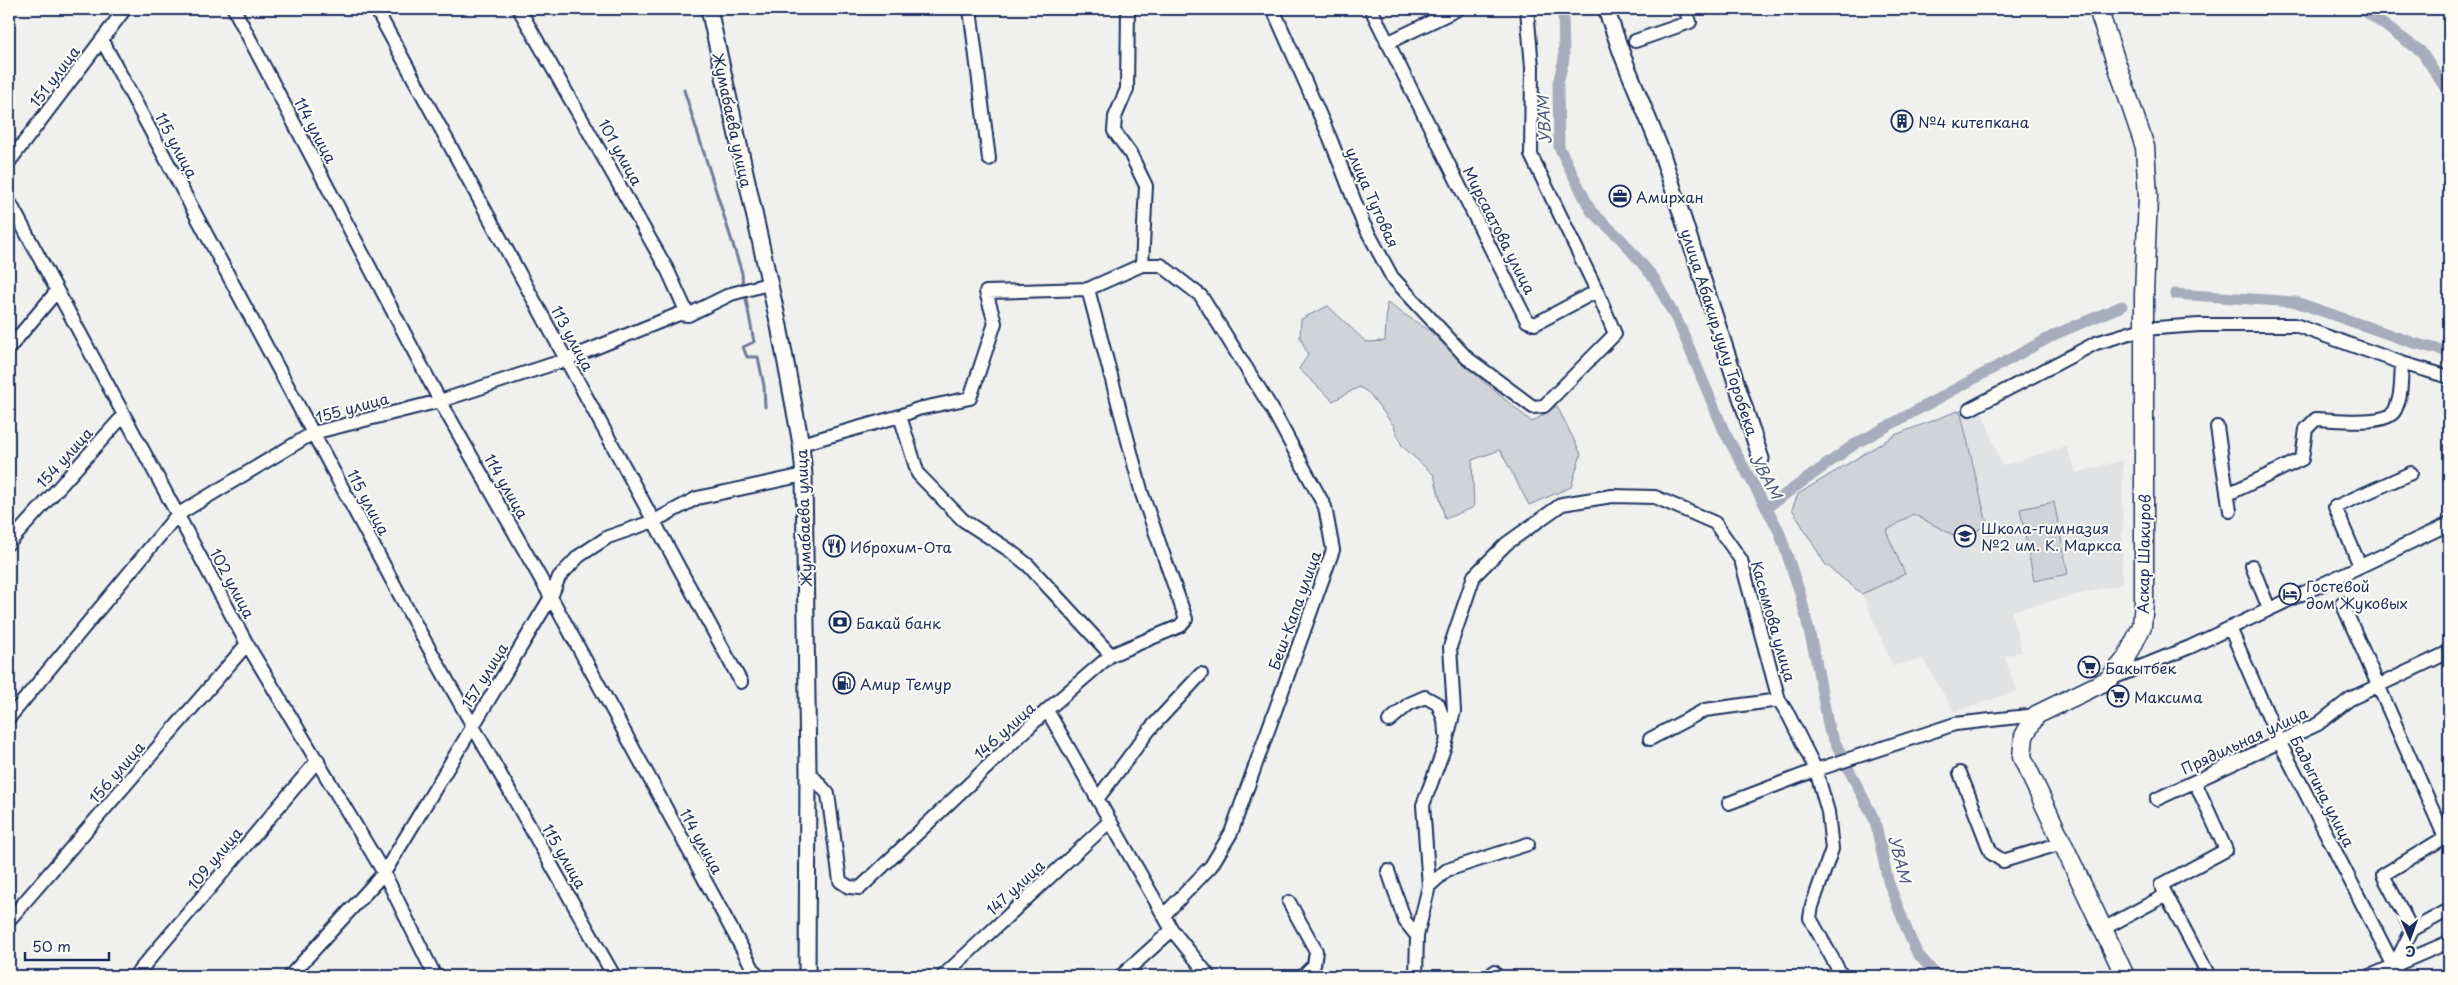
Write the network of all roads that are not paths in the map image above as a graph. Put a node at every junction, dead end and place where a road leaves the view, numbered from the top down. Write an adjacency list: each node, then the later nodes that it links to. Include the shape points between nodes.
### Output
1 (125, 9): 15 (street, 151 улица)
2 (234, 9): 32 (street, 114 улица)
3 (376, 9): 29 (street, 113 улица)
4 (520, 9): 26 (street, 101 улица, via 668,270)
5 (709, 9): 22 (street, Жумабаева улица)
6 (970, 9): 18 (street)
7 (1128, 9): 21 (street, via 1128,89 1115,117 1114,130 1146,186)
8 (1273, 9): 25 (street, улица Тутовая, via 1330,138 1363,223 1392,278 1467,358 1533,407 1544,406 1615,334)
9 (1371, 9): 17 (street, Мирсаатова улица)
10 (1458, 9): 17 (street)
11 (1527, 9): 25 (street, via 1532,68 1531,154)
12 (1606, 9): 39 (street, улица Абакир уулу Торобека, via 1660,148)
13 (1685, 9): 16 (street, via 1690,22)
14 (2098, 9): 27 (main road, Аскар Шакиров, via 2145,147 2148,197)
15 (102, 40): 19 (street, 151 улица); 37 (street, 115 улица)
16 (1635, 41)
17 (1387, 42): 25 (street, Мирсаатова улица, via 1528,321 1535,324)
18 (989, 159)
19 (9, 162)
20 (9, 201): 24 (street, 102 улица)
21 (1142, 265): 23 (street); 88 (street, Беш-Капа улица, via 1162,265 1201,296 1272,409 1325,507 1333,550 1231,833 1211,866)
22 (768, 284): 26 (street, 155 улица, via 745,290); 38 (street, Жумабаева улица)
23 (1088, 289): 35 (street, via 986,292 995,323 970,398); 56 (street, via 1142,494 1186,619 1180,626)
24 (57, 291): 28 (street); 34 (street, 102 улица)
25 (1597, 291)
26 (688, 315): 29 (street, 155 улица, via 679,314)
27 (2143, 325): 30 (street, via 2295,326); 33 (street, via 2096,342); 58 (main road, Аскар Шакиров, via 2143,618 2126,659)
28 (9, 348)
29 (566, 360): 32 (street, 155 улица); 45 (street, 113 улица)
30 (2402, 364): 31 (street); 42 (street, via 2399,399 2394,413 2381,420 2316,419 2306,429 2302,459)
31 (2449, 377)
32 (440, 401): 37 (street, 155 улица); 50 (street, 114 улица)
33 (1970, 408)
34 (124, 415): 44 (street, 102 улица); 47 (street, 154 улица)
35 (900, 416): 38 (street); 56 (street, via 918,474 962,520 1028,565)
36 (2217, 427): 42 (street)
37 (313, 433): 44 (street, 155 улица); 66 (street, 115 улица)
38 (801, 444): 41 (street, Жумабаева улица)
39 (1761, 459)
40 (2410, 473): 49 (street, via 2335,507)
41 (804, 475): 45 (street, 157 улица, via 698,498); 72 (street, Жумабаева улица)
42 (2228, 494): 43 (street)
43 (2230, 511)
44 (178, 515): 54 (street, 102 улица); 64 (street, 155 улица)
45 (654, 521): 50 (street, 157 улица, via 608,537 579,556 559,577); 59 (street, 113 улица)
46 (2449, 524): 49 (street)
47 (9, 543)
48 (2252, 566): 52 (street)
49 (2360, 566): 52 (street)
50 (551, 597): 66 (street, 157 улица); 100 (street, 114 улица)
51 (2342, 604): 60 (street)
52 (2269, 609): 53 (street)
53 (2230, 628): 58 (street); 68 (street, Бадыгина улица)
54 (247, 644): 70 (street, 102 улица); 89 (street, 156 улица)
55 (2449, 652): 60 (street, Прядильная улица)
56 (1111, 655): 62 (street)
57 (1201, 674): 75 (street, via 1150,729)
58 (2108, 680): 63 (main road, Аскар Шакиров)
59 (741, 682)
60 (2378, 685): 68 (street, Прядильная улица, via 2350,699 2318,724); 79 (street, via 2443,833)
61 (1779, 700): 67 (street, via 1705,710); 69 (street, Касымова улица, via 1741,560 1715,523 1655,497 1612,496 1562,504 1506,544 1474,576 1450,647 1454,711); 71 (street, Касымова улица)
62 (1047, 710): 72 (street, 146 улица, via 860,888 849,887 840,881 828,794); 75 (street, 146 улица)
63 (2036, 715): 71 (street, via 1955,724); 80 (main road, via 2024,736 2022,757)
64 (9, 718)
65 (1390, 721): 69 (street, via 1409,704 1426,697 1438,704 1444,720)
66 (472, 725): 83 (street, 157 улица); 99 (street, 115 улица)
67 (1650, 739)
68 (2279, 741): 74 (street, Прядильная улица); 95 (street, Бадыгина улица)
69 (1445, 746): 84 (street, Касымова улица, via 1423,805)
70 (318, 760): 83 (street, 102 улица); 96 (street, 109 улица)
71 (1820, 769): 77 (street); 107 (street, Касымова улица, via 1832,849 1810,918)
72 (808, 771): 101 (street, Жумабаева улица)
73 (1960, 772): 80 (street, via 1991,853 2003,860)
74 (2195, 782): 76 (street, Прядильная улица); 85 (street, via 2226,850 2161,885)
75 (1098, 798): 78 (street, 146 улица)
76 (2157, 799)
77 (1729, 802)
78 (1109, 822): 88 (street, 146 улица); 102 (street, 147 улица)
79 (2448, 837): 92 (street, via 2383,875)
80 (2062, 843): 90 (main road)
81 (1528, 844): 84 (street, via 1447,870)
82 (1388, 870): 93 (street, via 1405,922)
83 (384, 873): 97 (street, 157 улица); 98 (street, 102 улица)
84 (1429, 886): 93 (street, Касымова улица)
85 (2166, 895): 90 (street); 109 (street)
86 (1289, 902): 105 (street, via 1316,951 1314,965)
87 (2449, 910): 92 (street)
88 (1165, 914): 91 (street, 146 улица)
89 (9, 920)
90 (2103, 929): 108 (main road)
91 (1172, 930): 103 (street); 104 (street, 146 улица)
92 (2412, 930): 95 (street)
93 (1417, 936): 106 (street, Касымова улица)
94 (2449, 942): 95 (street)
95 (2396, 971): 110 (street)
96 (135, 976)
97 (290, 976)
98 (435, 976)
99 (614, 976)
100 (757, 976)
101 (807, 976)
102 (943, 976)
103 (1121, 976)
104 (1209, 976)
105 (1303, 976)
106 (1416, 976)
107 (1842, 976)
108 (2125, 976)
109 (2209, 976)
110 (2370, 976)

